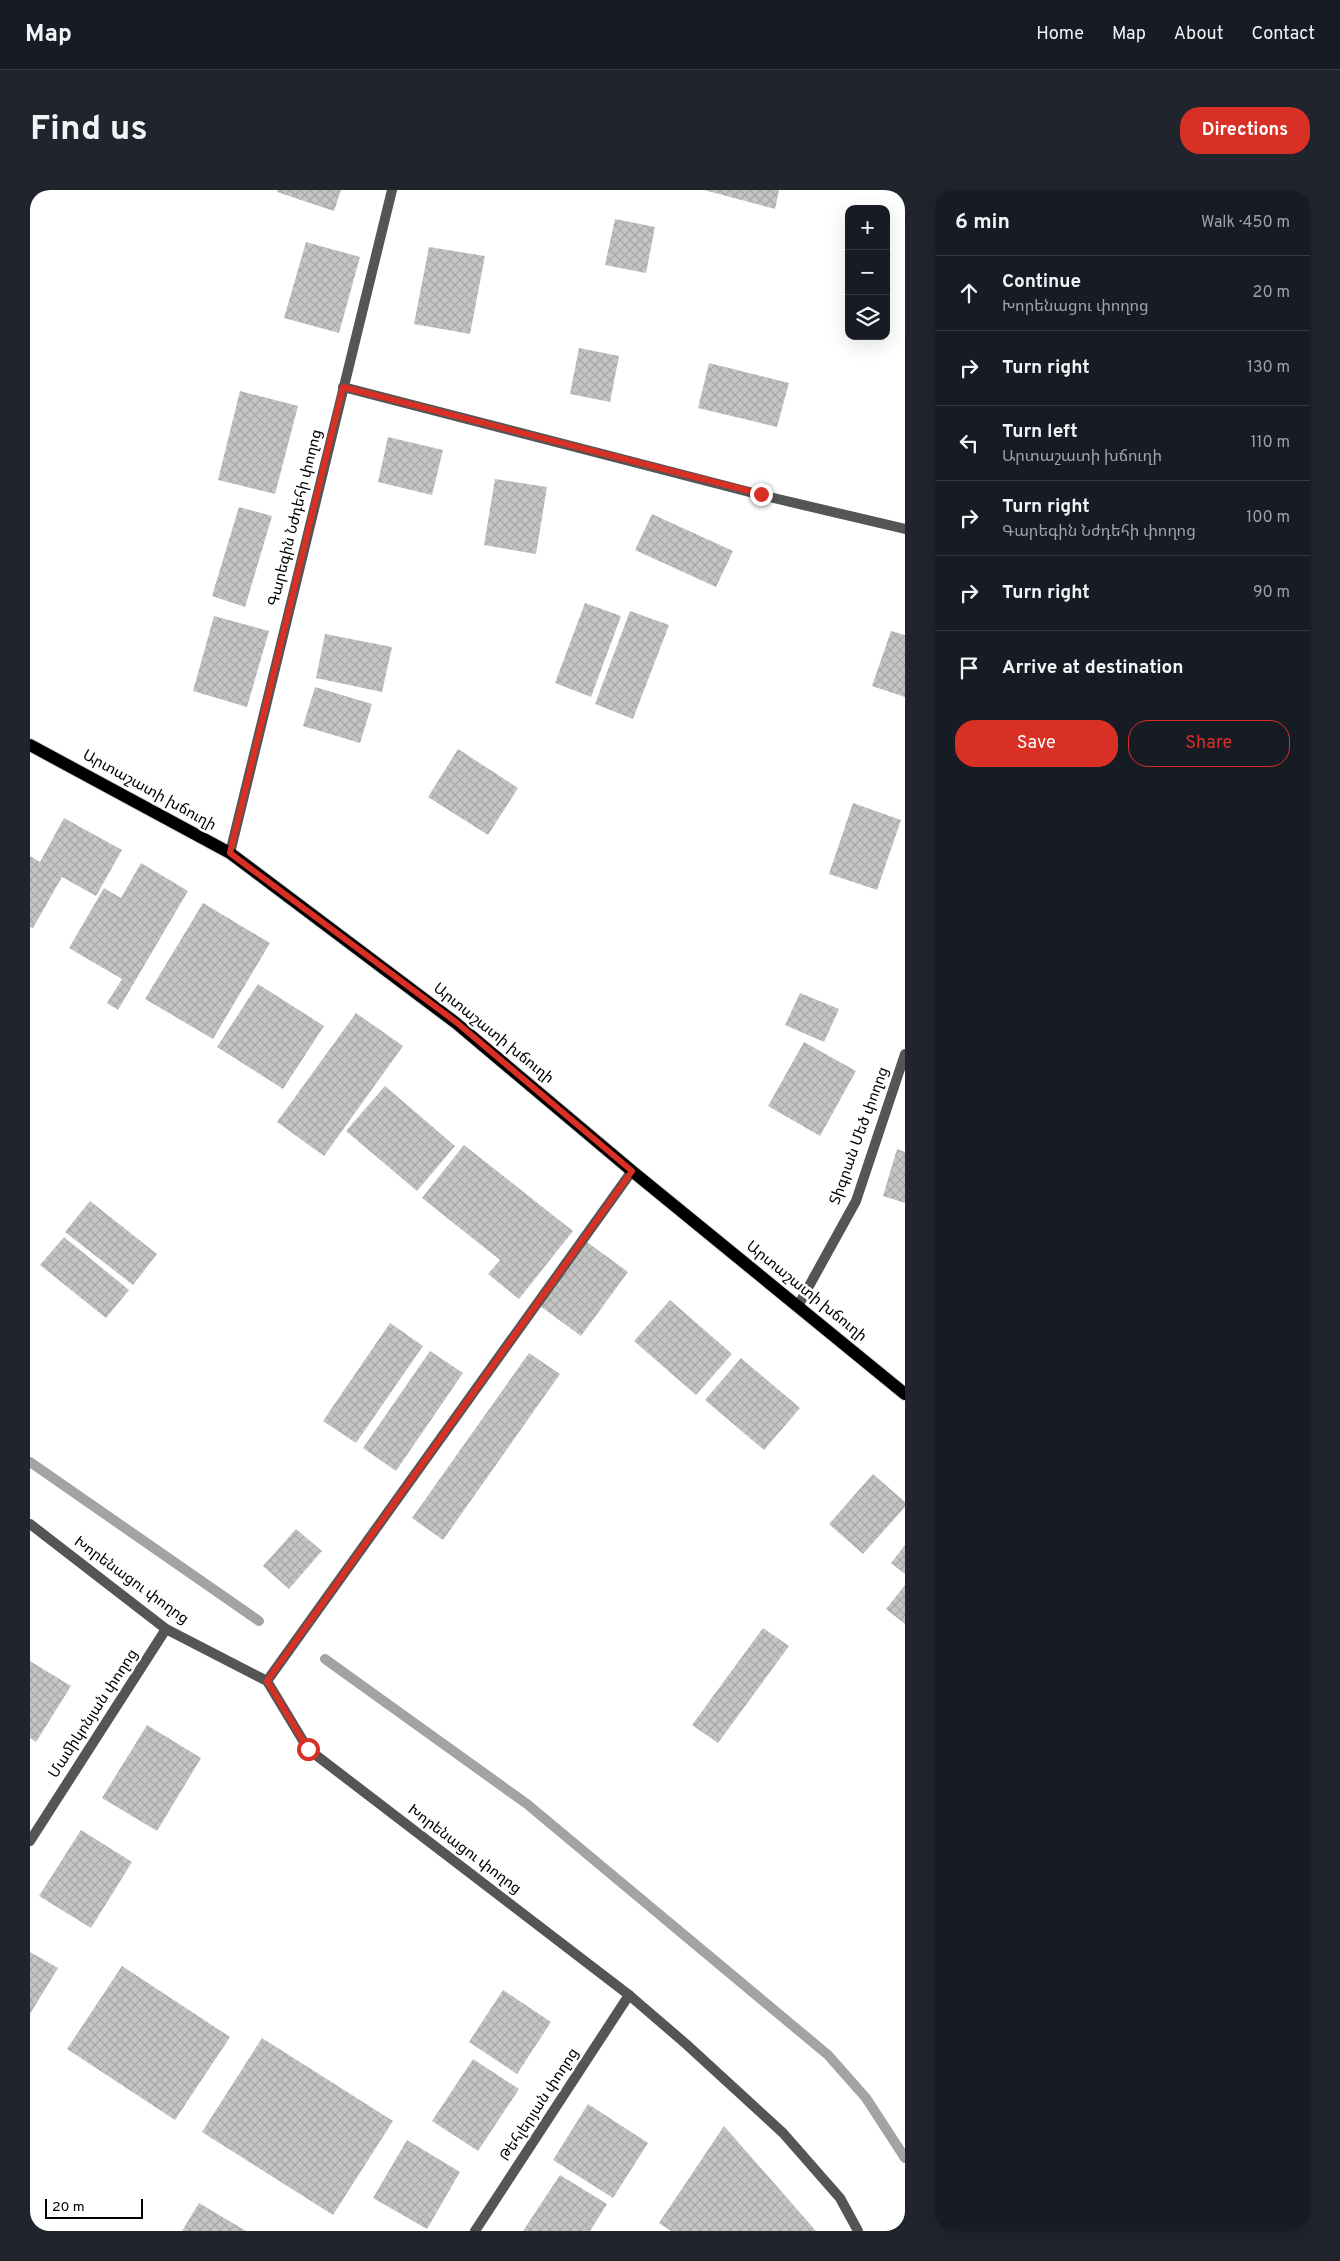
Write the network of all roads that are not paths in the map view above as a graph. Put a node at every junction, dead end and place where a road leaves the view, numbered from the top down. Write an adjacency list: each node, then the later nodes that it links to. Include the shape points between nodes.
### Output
1 (392, 190): 2 (street, Գարեգին Նժդեհի փողոց)
2 (343, 387): 3 (street); 5 (street, Գարեգին Նժդեհի փողոց)
3 (905, 529)
4 (30, 744): 5 (main road, Արտաշատի խճուղի)
5 (230, 853): 7 (main road, Արտաշատի խճուղի, via 456,1022)
6 (905, 1054): 8 (street, Տիգրան Մեծ փողոց, via 856,1201)
7 (632, 1171): 8 (main road, Արտաշատի խճուղի); 12 (street)
8 (798, 1306): 9 (main road, Արտաշատի խճուղի)
9 (905, 1394)
10 (30, 1524): 11 (street, Խորենացու փողոց)
11 (166, 1629): 12 (street, Խորենացու փողոց); 13 (street, Մամիկոնյան փողոց)
12 (267, 1681): 14 (street, Խորենացու փողոց, via 308,1749)
13 (30, 1841)
14 (629, 1995): 15 (street, Թեհլերյան փողոց); 16 (street, Խորենացու փողոց, via 783,2133 840,2198)
15 (475, 2231)
16 (858, 2231)

